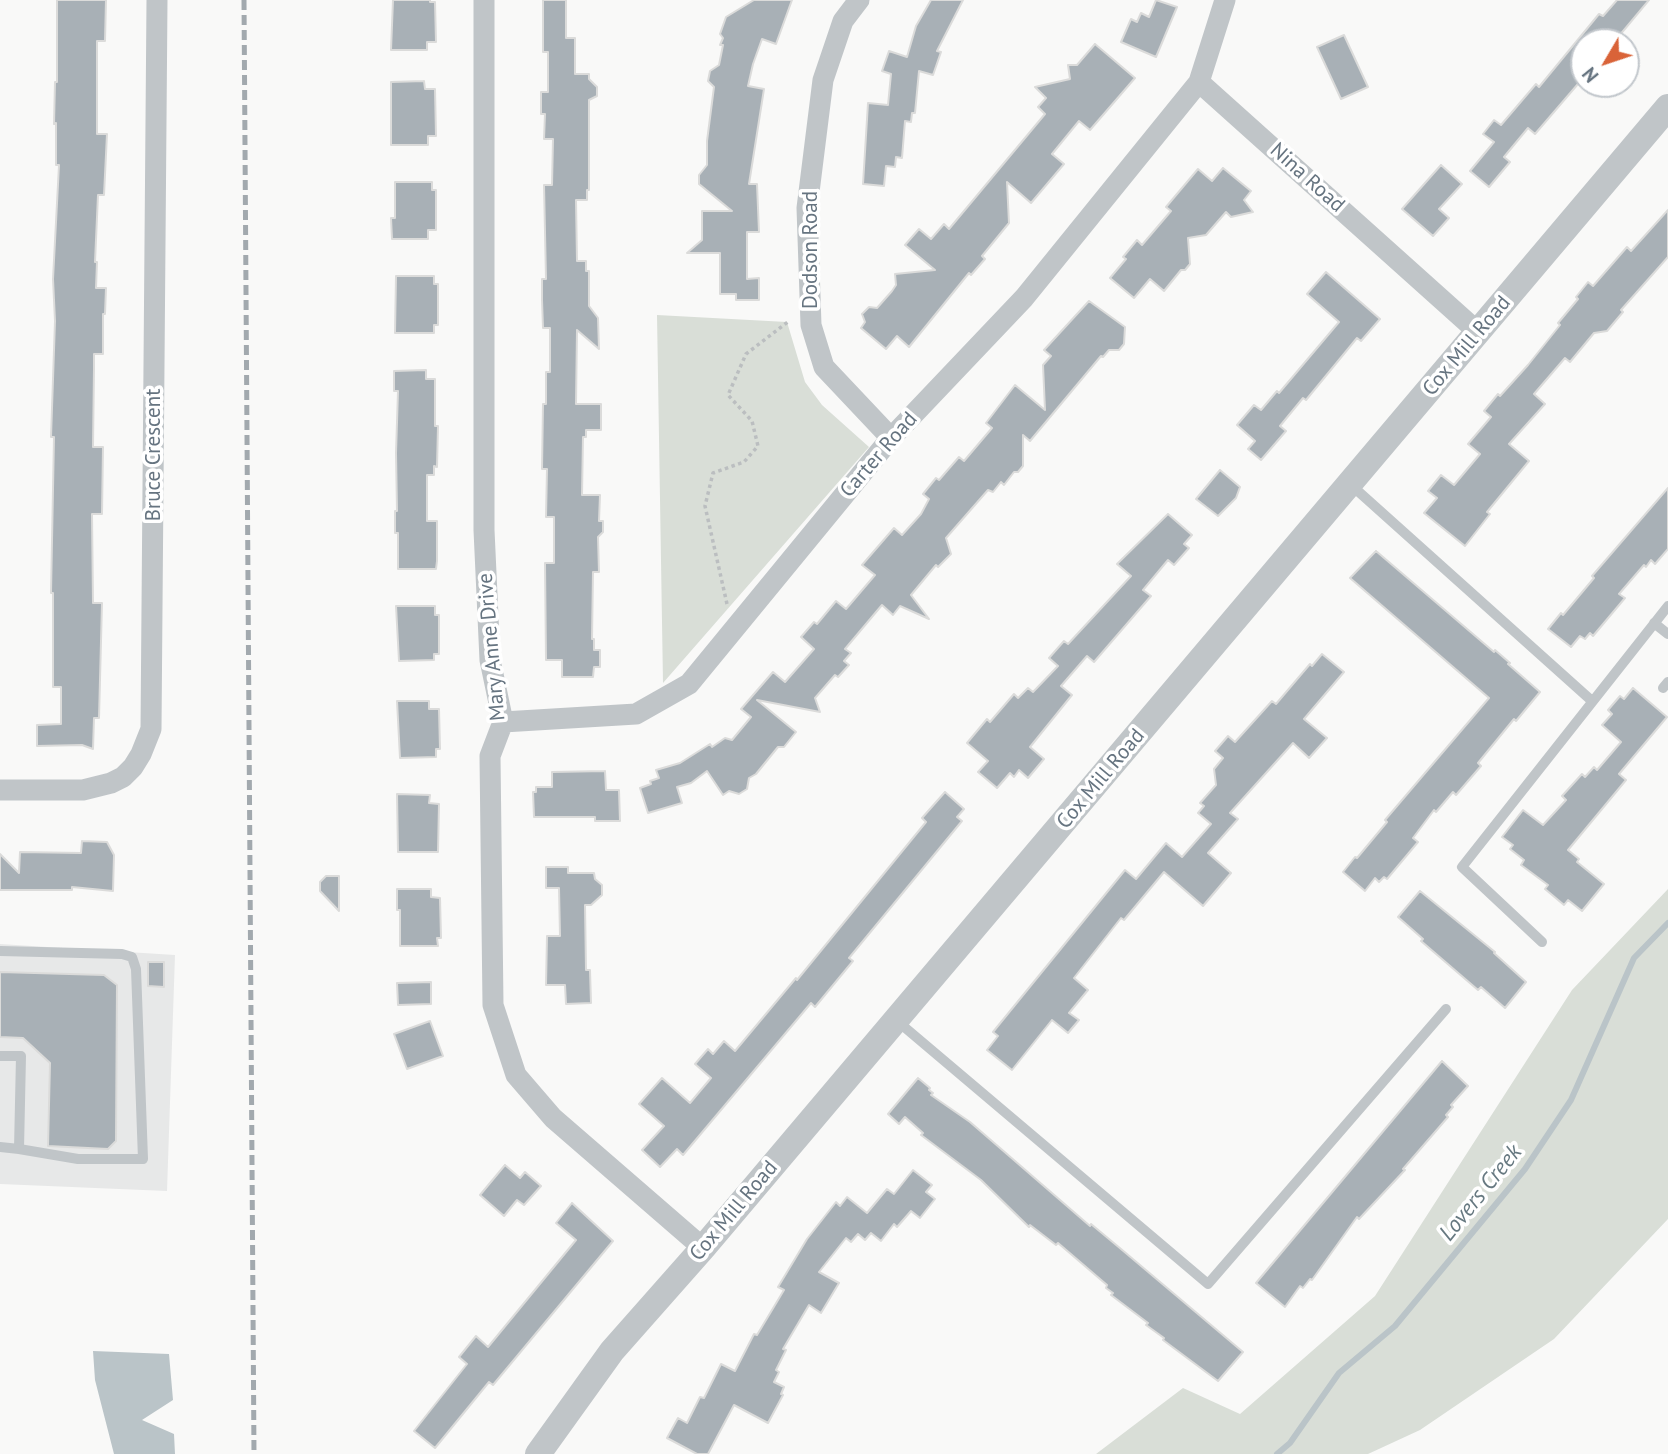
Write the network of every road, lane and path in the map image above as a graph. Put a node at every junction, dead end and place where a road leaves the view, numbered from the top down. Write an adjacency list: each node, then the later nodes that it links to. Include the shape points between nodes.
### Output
1 (157, 0): 17 (street, Bruce Crescent, via 151,729 133,767 111,783 83,790)
2 (484, 0): 16 (street, Mary Anne Drive, via 484,530 490,660)
3 (859, 0): 7 (street, Dodson Road, via 843,20 823,80 807,208)
4 (1226, 0): 5 (street)
5 (1199, 82): 8 (street, Nina Road); 9 (street, Carter Road, via 1024,298)
6 (1668, 107): 8 (street, Cox Mill Road)
7 (810, 304): 9 (street, Dodson Road, via 811,325 824,367); 13 (path, via 746,354 728,395 752,421 758,446 744,462 713,473 705,506)
8 (1479, 333): 10 (street, Cox Mill Road)
9 (891, 438): 13 (street, Carter Road)
10 (1350, 484): 15 (lane); 21 (street, Cox Mill Road)
11 (1668, 606): 12 (lane)
12 (1654, 623): 14 (lane); 15 (lane)
13 (734, 629): 16 (street, Carter Road, via 689,684 636,714)
14 (1668, 634)
15 (1592, 701): 18 (lane, via 1462,867)
16 (503, 722): 25 (street, Mary Anne Drive, via 490,756 493,1005 516,1075 553,1118)
17 (0, 790)
18 (1542, 942)
19 (0, 951): 24 (lane, via 122,954 132,957 136,970 143,1159 78,1159)
20 (1446, 1009): 21 (lane, via 1208,1284)
21 (896, 1020): 25 (street, Cox Mill Road)
22 (0, 1056): 24 (lane, via 21,1056)
23 (0, 1147): 24 (lane)
24 (19, 1149)
25 (703, 1248): 26 (street, Cox Mill Road, via 612,1351)
26 (538, 1454)

